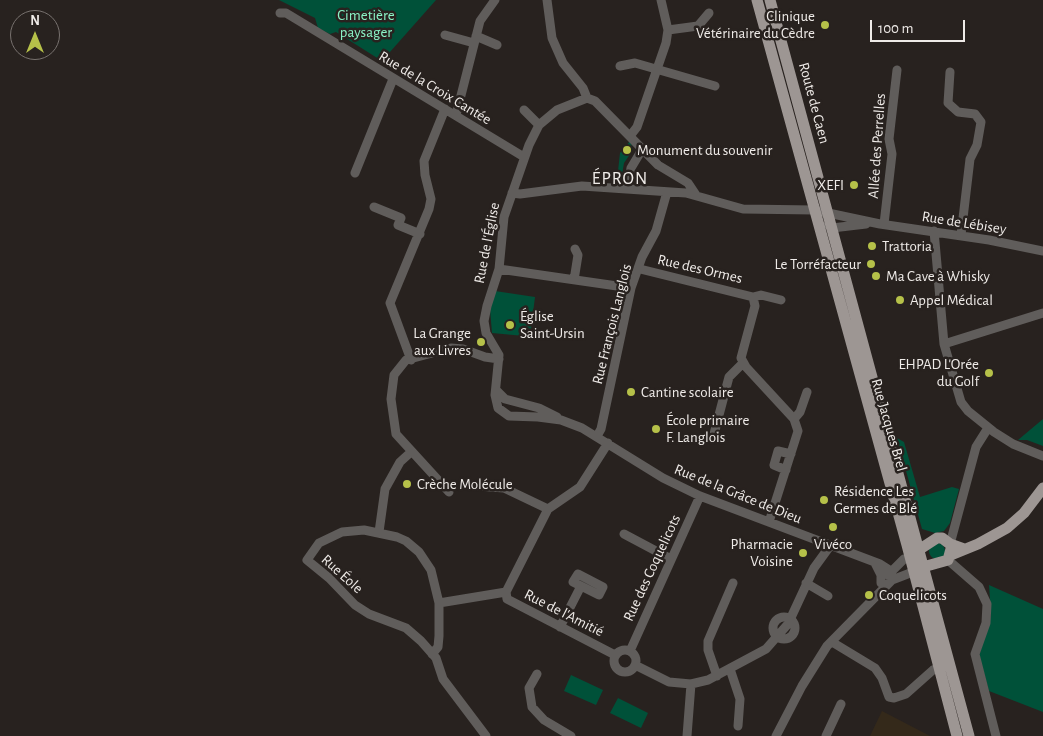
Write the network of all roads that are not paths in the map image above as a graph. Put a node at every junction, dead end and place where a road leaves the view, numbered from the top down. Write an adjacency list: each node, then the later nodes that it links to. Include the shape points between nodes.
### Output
1 (495, 0): 10 (street, via 483,15)
2 (547, 0): 18 (street, via 552,38 563,63)
3 (661, 0): 8 (street)
4 (757, 0): 32 (main road, Route de Caen)
5 (770, 0): 33 (main road, Route de Caen)
6 (280, 13): 16 (street, Rue de la Croix Cantée, via 286,13)
7 (709, 13): 8 (street, via 698,26)
8 (668, 30): 13 (street)
9 (445, 35): 10 (street)
10 (475, 40): 11 (street); 21 (street)
11 (497, 45)
12 (620, 66): 13 (street, via 635,62)
13 (658, 69): 17 (street); 23 (street, via 637,127)
14 (897, 70): 34 (street, Allée des Perrelles, via 889,139 892,154)
15 (950, 72): 38 (street, via 948,103 958,112 975,114 981,122 977,145 970,158)
16 (393, 79): 19 (street, Rue de la Croix Cantée); 26 (street)
17 (715, 86)
18 (587, 98): 22 (street, via 557,110); 23 (street, via 595,101)
19 (445, 109): 21 (street, Rue de la Croix Cantée); 37 (street, via 424,160 431,198)
20 (524, 110): 22 (street)
21 (456, 115): 25 (street, Rue de la Croix Cantée)
22 (539, 125): 25 (street)
23 (630, 136): 24 (street)
24 (643, 148): 27 (street, via 631,168); 30 (street, via 658,165 688,183)
25 (524, 157): 29 (street)
26 (355, 173)
27 (628, 189): 28 (street, Rue de l'Église); 29 (street, Rue de l'Église, via 582,186)
28 (667, 192): 30 (street, Rue de l'Église); 42 (street, Rue François Langlois, via 656,231 642,257)
29 (512, 193): 41 (street, Rue de l'Église, via 502,228)
30 (697, 195): 32 (street, Rue de Lébisey, via 743,209)
31 (374, 207): 37 (street, via 401,218 398,225)
32 (811, 210): 33 (street, Rue de Lébisey); 35 (street); 78 (main road, Rue Jacques Brel)
33 (828, 213): 34 (street, Rue de Lébisey); 35 (main road, Rue Jacques Brel)
34 (882, 224): 35 (street, Rue de Lébisey); 36 (street, Rue de Lébisey)
35 (832, 228): 73 (main road, Rue Jacques Brel)
36 (934, 231): 38 (street, Rue de Lébisey); 48 (street)
37 (420, 234): 50 (street, via 390,304)
38 (962, 235): 40 (street, Rue de Lébisey)
39 (575, 249): 43 (street, via 578,255)
40 (1043, 251)
41 (499, 269): 43 (street); 49 (street, Rue de l'Église, via 484,322)
42 (640, 269): 44 (street, Rue François Langlois); 45 (street, Rue des Ormes)
43 (574, 280): 44 (street)
44 (631, 288): 60 (street, Rue François Langlois)
45 (753, 297): 46 (street, Rue des Ormes, via 761,295); 51 (street, via 755,306 740,352)
46 (781, 300)
47 (1043, 313): 48 (street)
48 (944, 344): 58 (street, via 961,402)
49 (499, 359): 50 (street, via 450,348); 52 (street)
50 (411, 360): 62 (street, via 392,384 395,431)
51 (743, 363): 56 (street); 59 (street, via 729,377)
52 (496, 390): 54 (street); 55 (street)
53 (807, 392): 56 (street)
54 (505, 399): 55 (street); 57 (street, via 539,408)
55 (498, 408): 57 (street, via 509,416)
56 (794, 419): 69 (street, via 798,431)
57 (561, 420): 60 (street, Rue de la Grâce de Dieu)
58 (988, 428): 63 (street, via 1013,444); 70 (street, via 976,447)
59 (714, 434)
60 (597, 436): 61 (street, Rue de la Grâce de Dieu)
61 (608, 443): 67 (street, Rue de la Grâce de Dieu, via 663,478); 68 (street, via 580,487)
62 (411, 452): 66 (street); 71 (street, via 400,462 385,489)
63 (1043, 456)
64 (464, 485): 68 (street, via 504,488)
65 (1043, 488): 76 (main road, via 1017,520 978,544)
66 (448, 492)
67 (700, 496): 69 (street, Rue de la Grâce de Dieu); 77 (street, Rue des Coquelicots)
68 (548, 509): 85 (street)
69 (769, 522): 75 (street, Rue de la Grâce de Dieu)
70 (953, 527): 74 (street); 76 (street)
71 (379, 532): 88 (street, Rue Éole, via 406,541 424,558 434,579); 94 (street, Rue Éole, via 352,530 332,535 319,543 307,560 356,605 369,614 406,628)
72 (624, 534): 77 (street)
73 (915, 535): 74 (main road); 78 (main road, Rue Jacques Brel)
74 (935, 538): 76 (main road, via 947,540); 78 (main road)
75 (830, 546): 79 (street, Rue de la Grâce de Dieu); 82 (street)
76 (949, 553): 78 (main road); 111 (street, via 978,587 987,604 986,623 975,654)
77 (671, 559): 93 (street, Rue des Coquelicots)
78 (913, 561): 80 (street); 80 (street); 98 (main road, Rue Jacques Brel); 110 (main road, Rue Jacques Brel)
79 (875, 563): 80 (street, Rue de la Grâce de Dieu); 83 (street)
80 (891, 576): 83 (street); 86 (street)
81 (733, 583): 100 (street, via 708,641)
82 (806, 583): 87 (street); 89 (street)
83 (881, 583): 86 (street)
84 (581, 586): 90 (street)
85 (506, 592): 88 (street); 90 (street, Rue de l'Amitié, via 507,599)
86 (879, 593): 92 (street)
87 (828, 596)
88 (439, 603): 94 (street, Rue Éole, via 438,647)
89 (790, 618): 91 (street, via 795,628 792,635 786,639); 91 (street, via 780,617 774,622 772,628)
90 (560, 626): 95 (street, Rue de l'Amitié)
91 (778, 638): 97 (street, via 766,649)
92 (832, 642): 98 (street, via 875,668 889,697 906,694); 107 (street, via 813,667)
93 (630, 651): 95 (street, via 622,650); 96 (street, via 635,657)
94 (432, 654): 104 (street, Rue Éole, via 444,679)
95 (615, 655): 96 (street, via 613,662 619,670 630,670)
96 (635, 665): 101 (street, via 669,682)
97 (730, 669): 100 (street); 103 (street, via 740,698)
98 (936, 669): 109 (main road, Rue Jacques Brel)
99 (537, 674): 105 (street, via 529,688 532,707 544,720)
100 (717, 676): 101 (street)
101 (691, 684): 106 (street)
102 (841, 704): 108 (street)
103 (738, 726)
104 (486, 736)
105 (571, 736)
106 (687, 736)
107 (776, 736)
108 (826, 736)
109 (956, 736)
110 (969, 736)
111 (996, 736)

